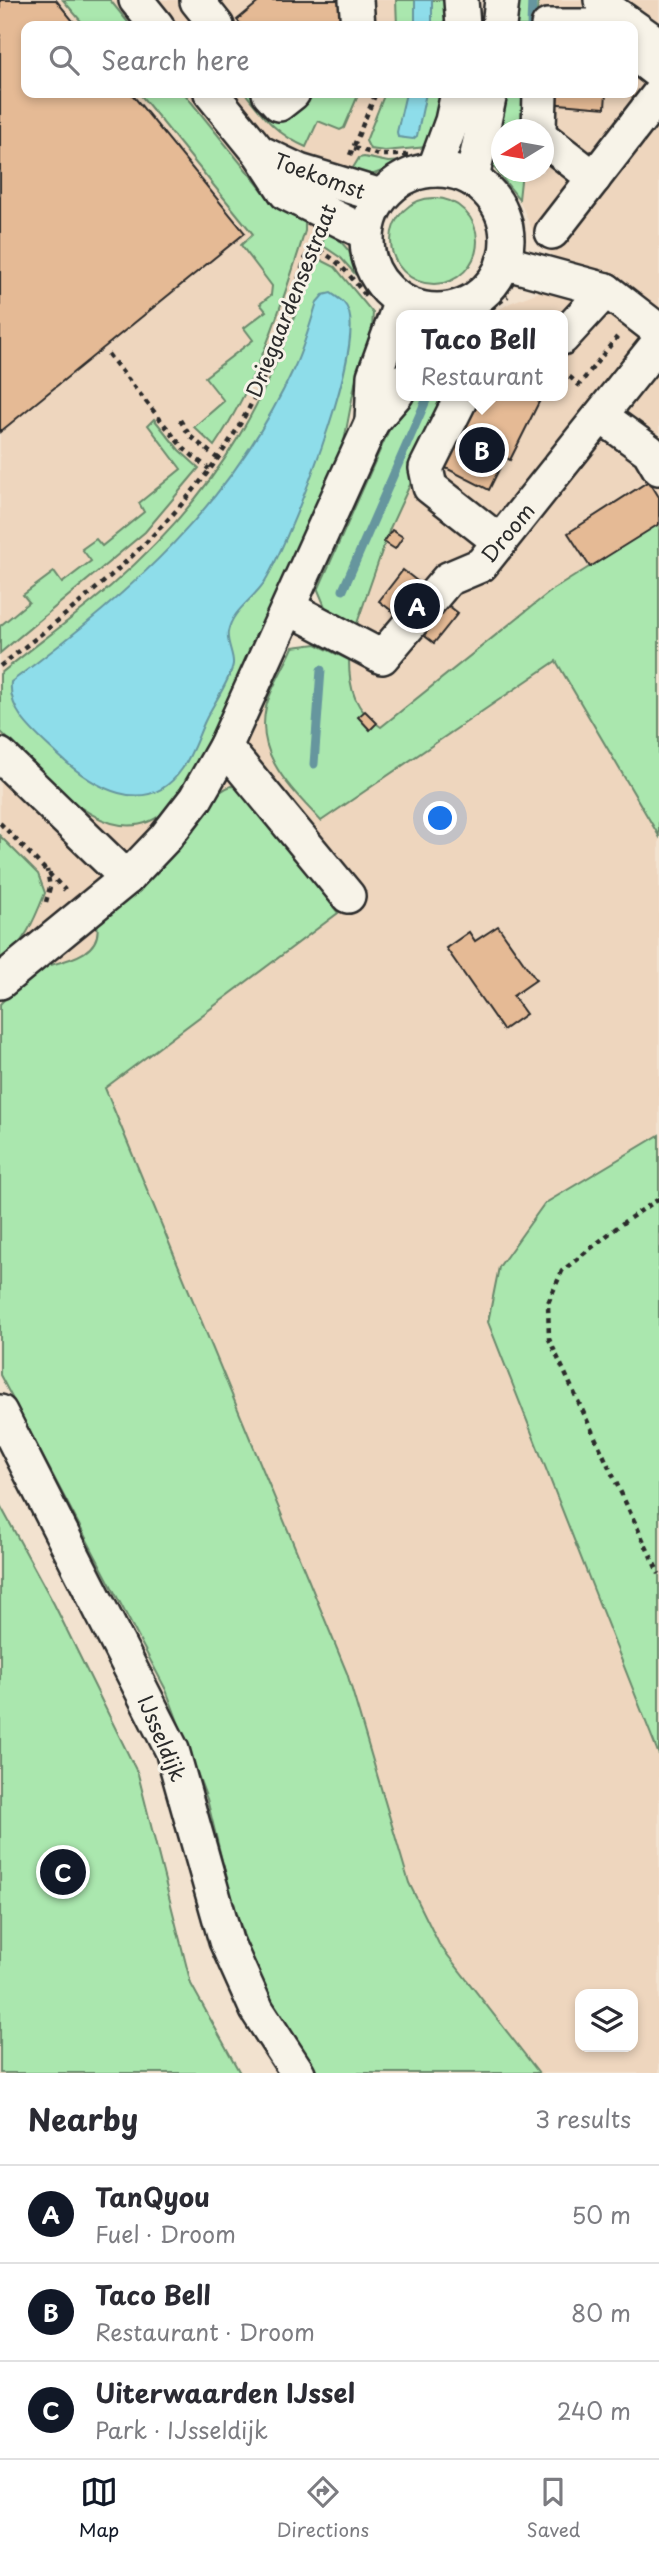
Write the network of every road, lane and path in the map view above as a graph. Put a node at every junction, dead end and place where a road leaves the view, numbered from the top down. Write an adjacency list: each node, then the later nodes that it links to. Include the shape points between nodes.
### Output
1 (136, 0): 6 (street)
2 (356, 0): 7 (street)
3 (461, 0): 8 (street)
4 (502, 0): 9 (street)
5 (601, 0): 10 (street)
6 (153, 21)
7 (358, 21)
8 (463, 21)
9 (500, 21)
10 (625, 21)
11 (638, 30): 12 (street)
12 (659, 45)
13 (638, 57): 14 (street)
14 (659, 73)
15 (659, 94): 25 (street)
16 (215, 98): 23 (street, Toekomst)
17 (374, 98): 27 (path, Driegaardensestraat)
18 (457, 98): 24 (street)
19 (489, 98): 26 (street)
20 (540, 98): 21 (street)
21 (539, 119)
22 (554, 147): 25 (street)
23 (259, 152): 27 (street, Toekomst, via 299,171); 29 (street, Toekomst, via 286,192)
24 (434, 170): 26 (street); 28 (street, via 414,174)
25 (594, 178): 30 (street)
26 (472, 179): 33 (street, via 499,208 506,227)
27 (337, 180): 28 (street, Toekomst)
28 (381, 196): 31 (street)
29 (324, 214): 31 (street, Toekomst); 32 (path, Driegaardensestraat)
30 (552, 232)
31 (366, 233): 36 (street, via 374,272 385,289)
32 (310, 247): 35 (path, via 341,265 374,306); 49 (path, Driegaardensestraat, via 264,377)
33 (503, 262): 34 (street); 37 (street, via 492,284 477,298 459,307)
34 (606, 290): 38 (street); 39 (street)
35 (400, 310)
36 (411, 310)
37 (431, 310)
38 (648, 322): 43 (path, via 579,385)
39 (568, 331)
40 (396, 340): 48 (street, via 374,376)
41 (659, 342): 46 (street, Droom)
42 (108, 354): 51 (path, via 183,449)
43 (568, 375)
44 (396, 394): 48 (street)
45 (460, 401): 52 (street, via 426,468 426,478 430,487)
46 (601, 416): 50 (street, via 649,451); 52 (street, Droom)
47 (180, 421): 49 (path, via 190,436)
48 (372, 422): 53 (street)
49 (217, 458): 51 (path, Driegaardensestraat)
50 (659, 468)
51 (209, 469): 54 (path, Driegaardensestraat, via 152,536)
52 (500, 542): 53 (street, Droom, via 481,565 448,579 382,657)
53 (289, 608): 55 (street)
54 (0, 666)
55 (225, 747): 59 (street, via 195,799); 60 (street)
56 (0, 755): 59 (street)
57 (0, 824): 58 (path)
58 (47, 870)
59 (127, 878): 61 (street)
60 (348, 896)
61 (0, 982)
62 (659, 1199): 64 (path, via 562,1271 548,1303 549,1339)
63 (0, 1412): 65 (street, IJsseldijk, via 172,1750 226,1941 257,2010)
64 (659, 1574)
65 (298, 2073)

